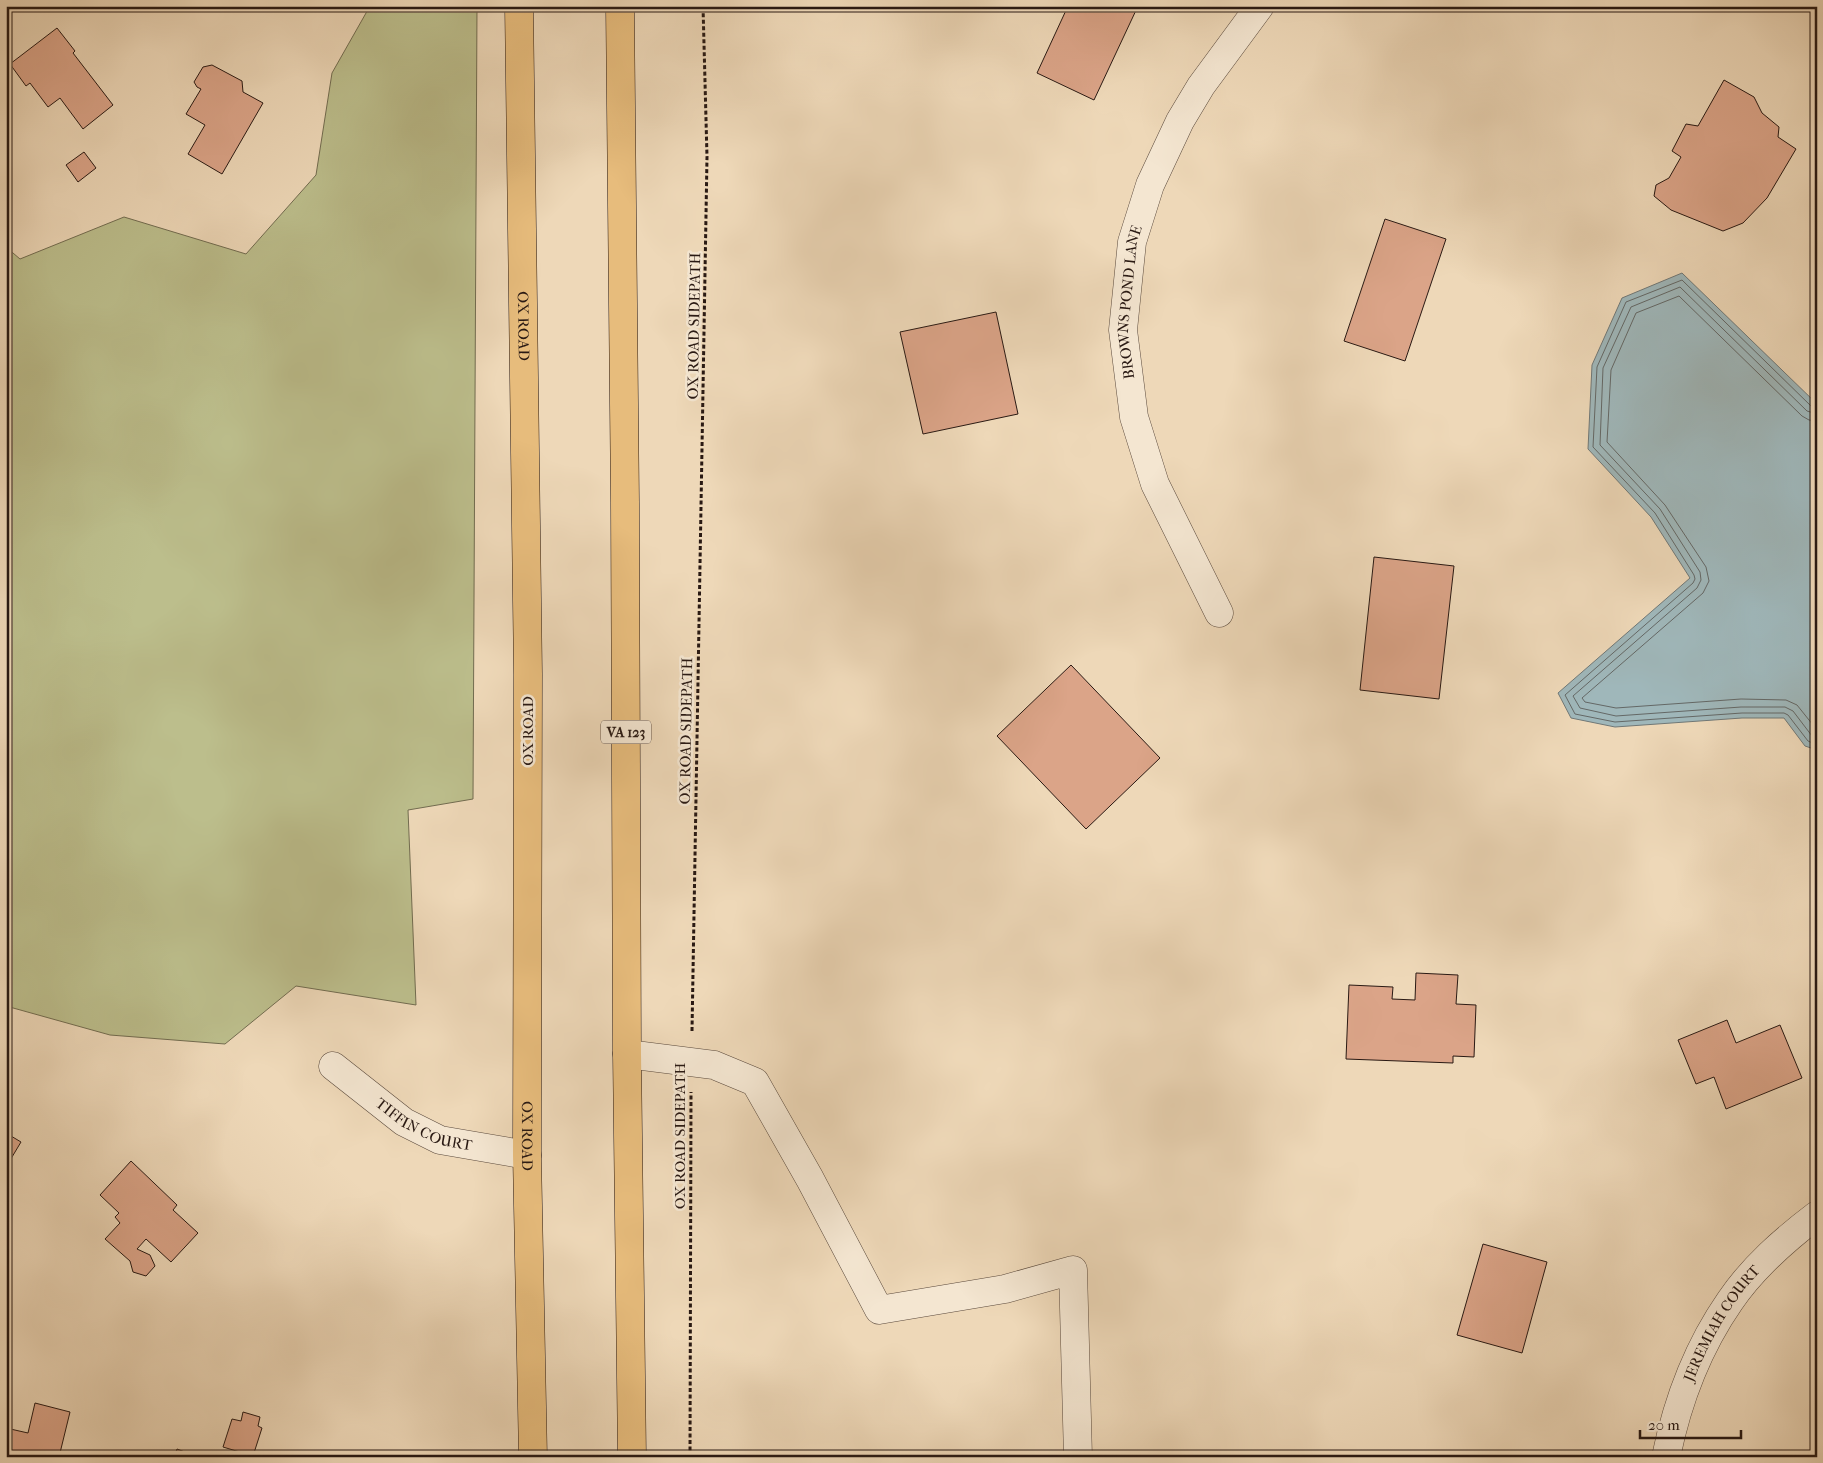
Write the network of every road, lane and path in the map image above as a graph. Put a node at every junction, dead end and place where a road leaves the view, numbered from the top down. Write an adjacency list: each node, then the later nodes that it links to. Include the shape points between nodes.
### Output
1 (519, 6): 9 (highway, OX ROAD, via 528,674)
2 (620, 6): 6 (highway, VA 123)
3 (702, 6): 7 (path, OX ROAD SIDEPATH, via 707,157)
4 (1260, 6): 5 (street, BROWNS POND LANE, via 1201,86 1180,121 1150,185 1132,242 1123,330 1134,417 1155,484)
5 (1220, 613)
6 (627, 1054): 7 (street); 12 (highway, VA 123)
7 (691, 1062): 13 (path, OX ROAD SIDEPATH); 14 (street, via 714,1065 754,1082 810,1178 879,1310 1005,1289 1073,1270)
8 (333, 1066): 9 (street, TIFFIN COURT, via 404,1122 440,1140)
9 (527, 1155): 11 (highway, OX ROAD)
10 (1817, 1215): 15 (street, JEREMIAH COURT, via 1769,1255 1726,1307 1697,1359 1672,1427)
11 (533, 1457)
12 (632, 1457)
13 (690, 1457)
14 (1078, 1457)
15 (1666, 1457)

